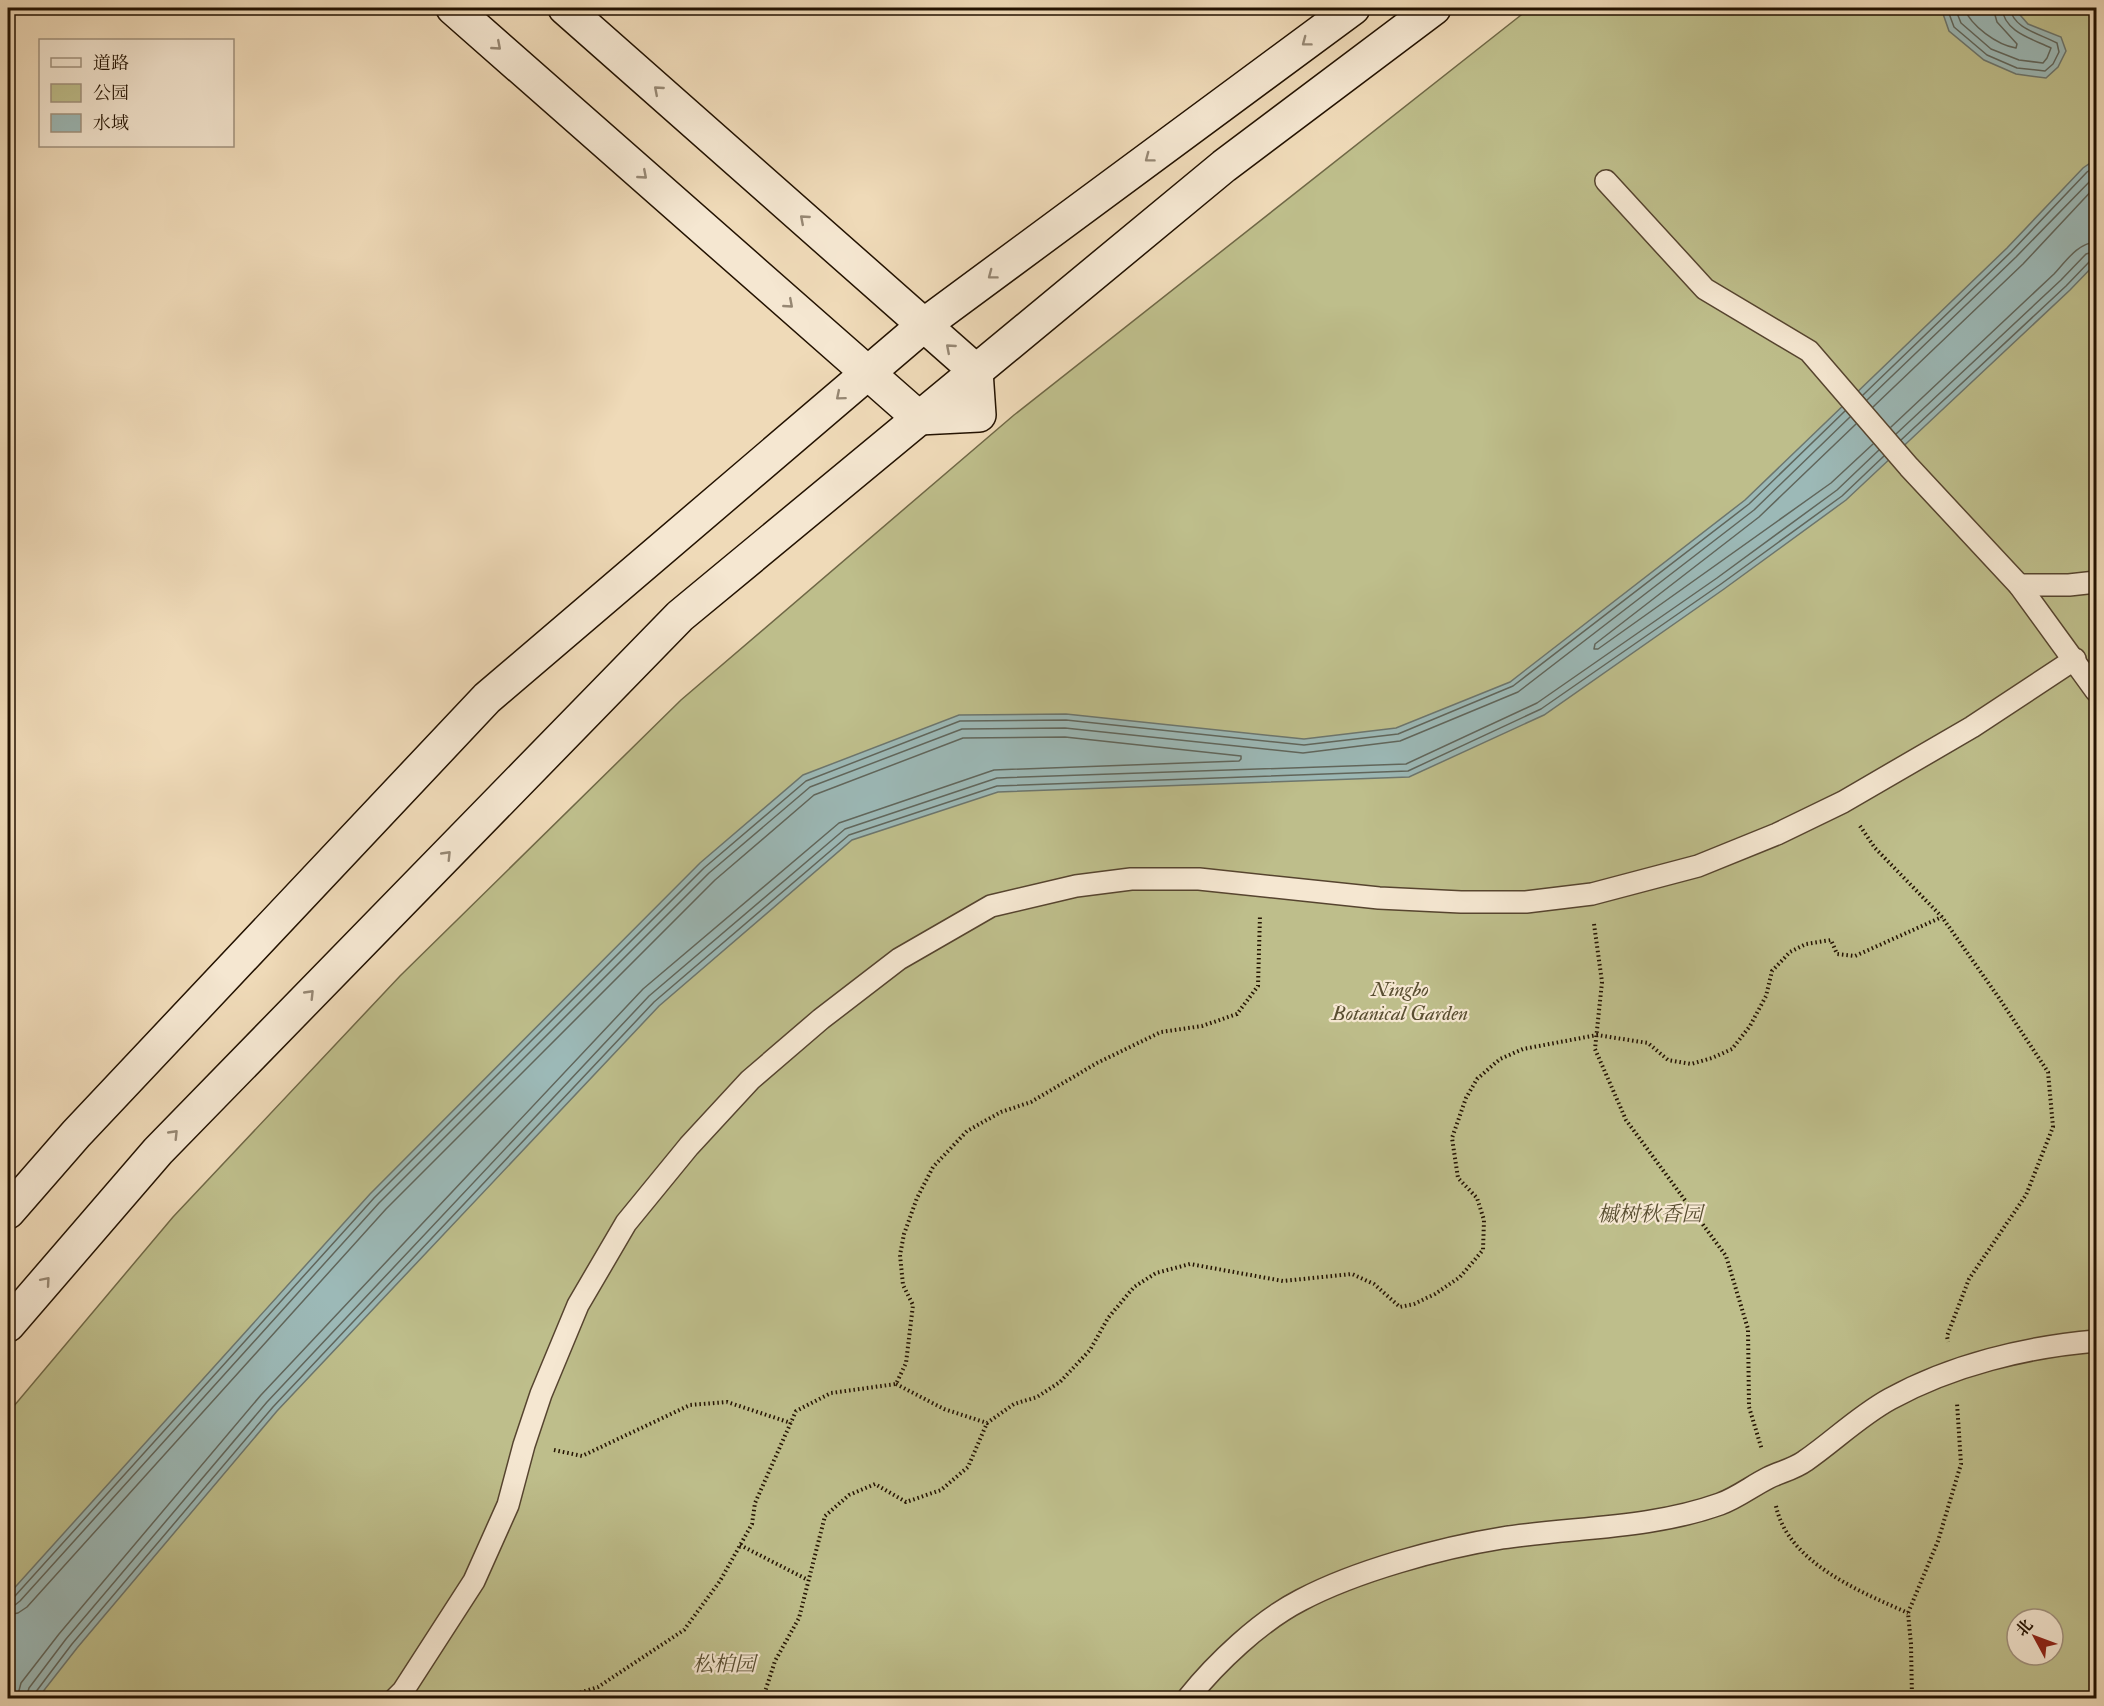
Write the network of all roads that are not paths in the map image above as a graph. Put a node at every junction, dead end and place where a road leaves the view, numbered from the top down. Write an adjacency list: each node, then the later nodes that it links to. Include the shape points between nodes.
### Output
1 (453, 8): 8 (street, one-way to 8)
2 (565, 8): 6 (street, one-way to 2)
3 (1353, 8): 6 (street, one-way to 6)
4 (1434, 8): 7 (street, via 1224,166)
5 (1606, 181): 11 (lane, via 1705,288 1809,351 1909,467)
6 (924, 325): 7 (street, one-way to 6); 8 (street)
7 (976, 371): 9 (street)
8 (867, 373): 9 (street); 14 (street, one-way to 14, via 487,698 84,1125)
9 (919, 418): 15 (street, one-way to 9, via 158,1151 680,616)
10 (2097, 582): 11 (lane)
11 (2019, 585): 12 (lane)
12 (2074, 659): 13 (lane); 17 (lane, via 1972,727 1843,802 1698,866 1592,894 1526,902 1461,902 1378,898 1199,879 1131,879 1076,886 991,906 899,959 750,1080 688,1146 626,1223 578,1305 541,1394 508,1505 474,1581)
13 (2097, 691)
14 (8, 1212)
15 (8, 1325)
16 (2097, 1341): 18 (lane, via 2014,1354 1953,1371 1890,1399 1803,1463 1722,1503 1674,1518 1502,1539 1366,1573 1300,1600 1253,1632)
17 (396, 1698)
18 (1188, 1698)

